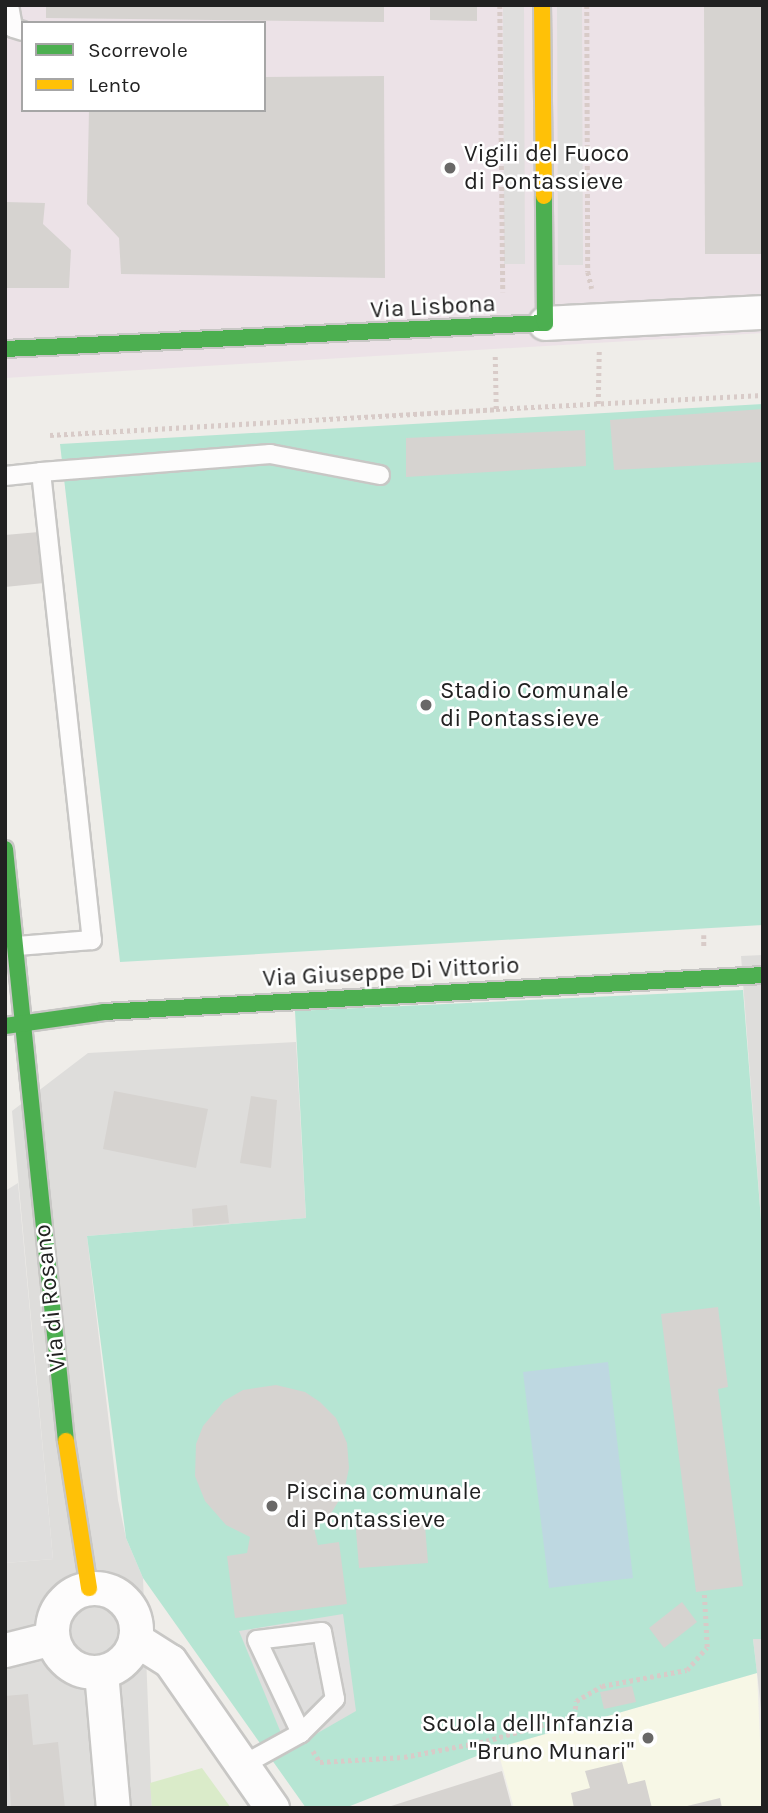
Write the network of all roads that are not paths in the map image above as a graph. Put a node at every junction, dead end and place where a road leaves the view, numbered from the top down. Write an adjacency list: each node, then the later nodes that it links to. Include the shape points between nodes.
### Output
1 (9, 5): 3 (lane, via 13,27)
2 (542, 5): 5 (street)
3 (21, 30)
4 (763, 312): 5 (street)
5 (545, 323): 6 (street, Via Lisbona)
6 (5, 349)
7 (41, 472): 8 (lane, via 270,454); 9 (lane); 11 (lane, via 92,940)
8 (380, 475)
9 (5, 476)
10 (5, 849): 11 (street, Via di Rosano)
11 (17, 946): 13 (street, Via di Rosano)
12 (763, 975): 13 (street, Via Giuseppe Di Vittorio, via 117,1011)
13 (23, 1024): 14 (street); 15 (street, Via di Rosano, via 69,1474)
14 (5, 1026)
15 (89, 1588): 16 (street, via 63,1600 52,1624); 17 (street, via 122,1598 134,1617)
16 (52, 1638): 18 (street); 19 (street, via 56,1650 72,1667)
17 (135, 1639): 19 (street, via 127,1657); 21 (street, via 170,1661)
18 (5, 1650)
19 (101, 1672): 22 (street)
20 (301, 1733): 20 (lane, via 335,1699 322,1632 257,1640); 21 (lane)
21 (243, 1765): 23 (street)
22 (113, 1808)
23 (272, 1808)

